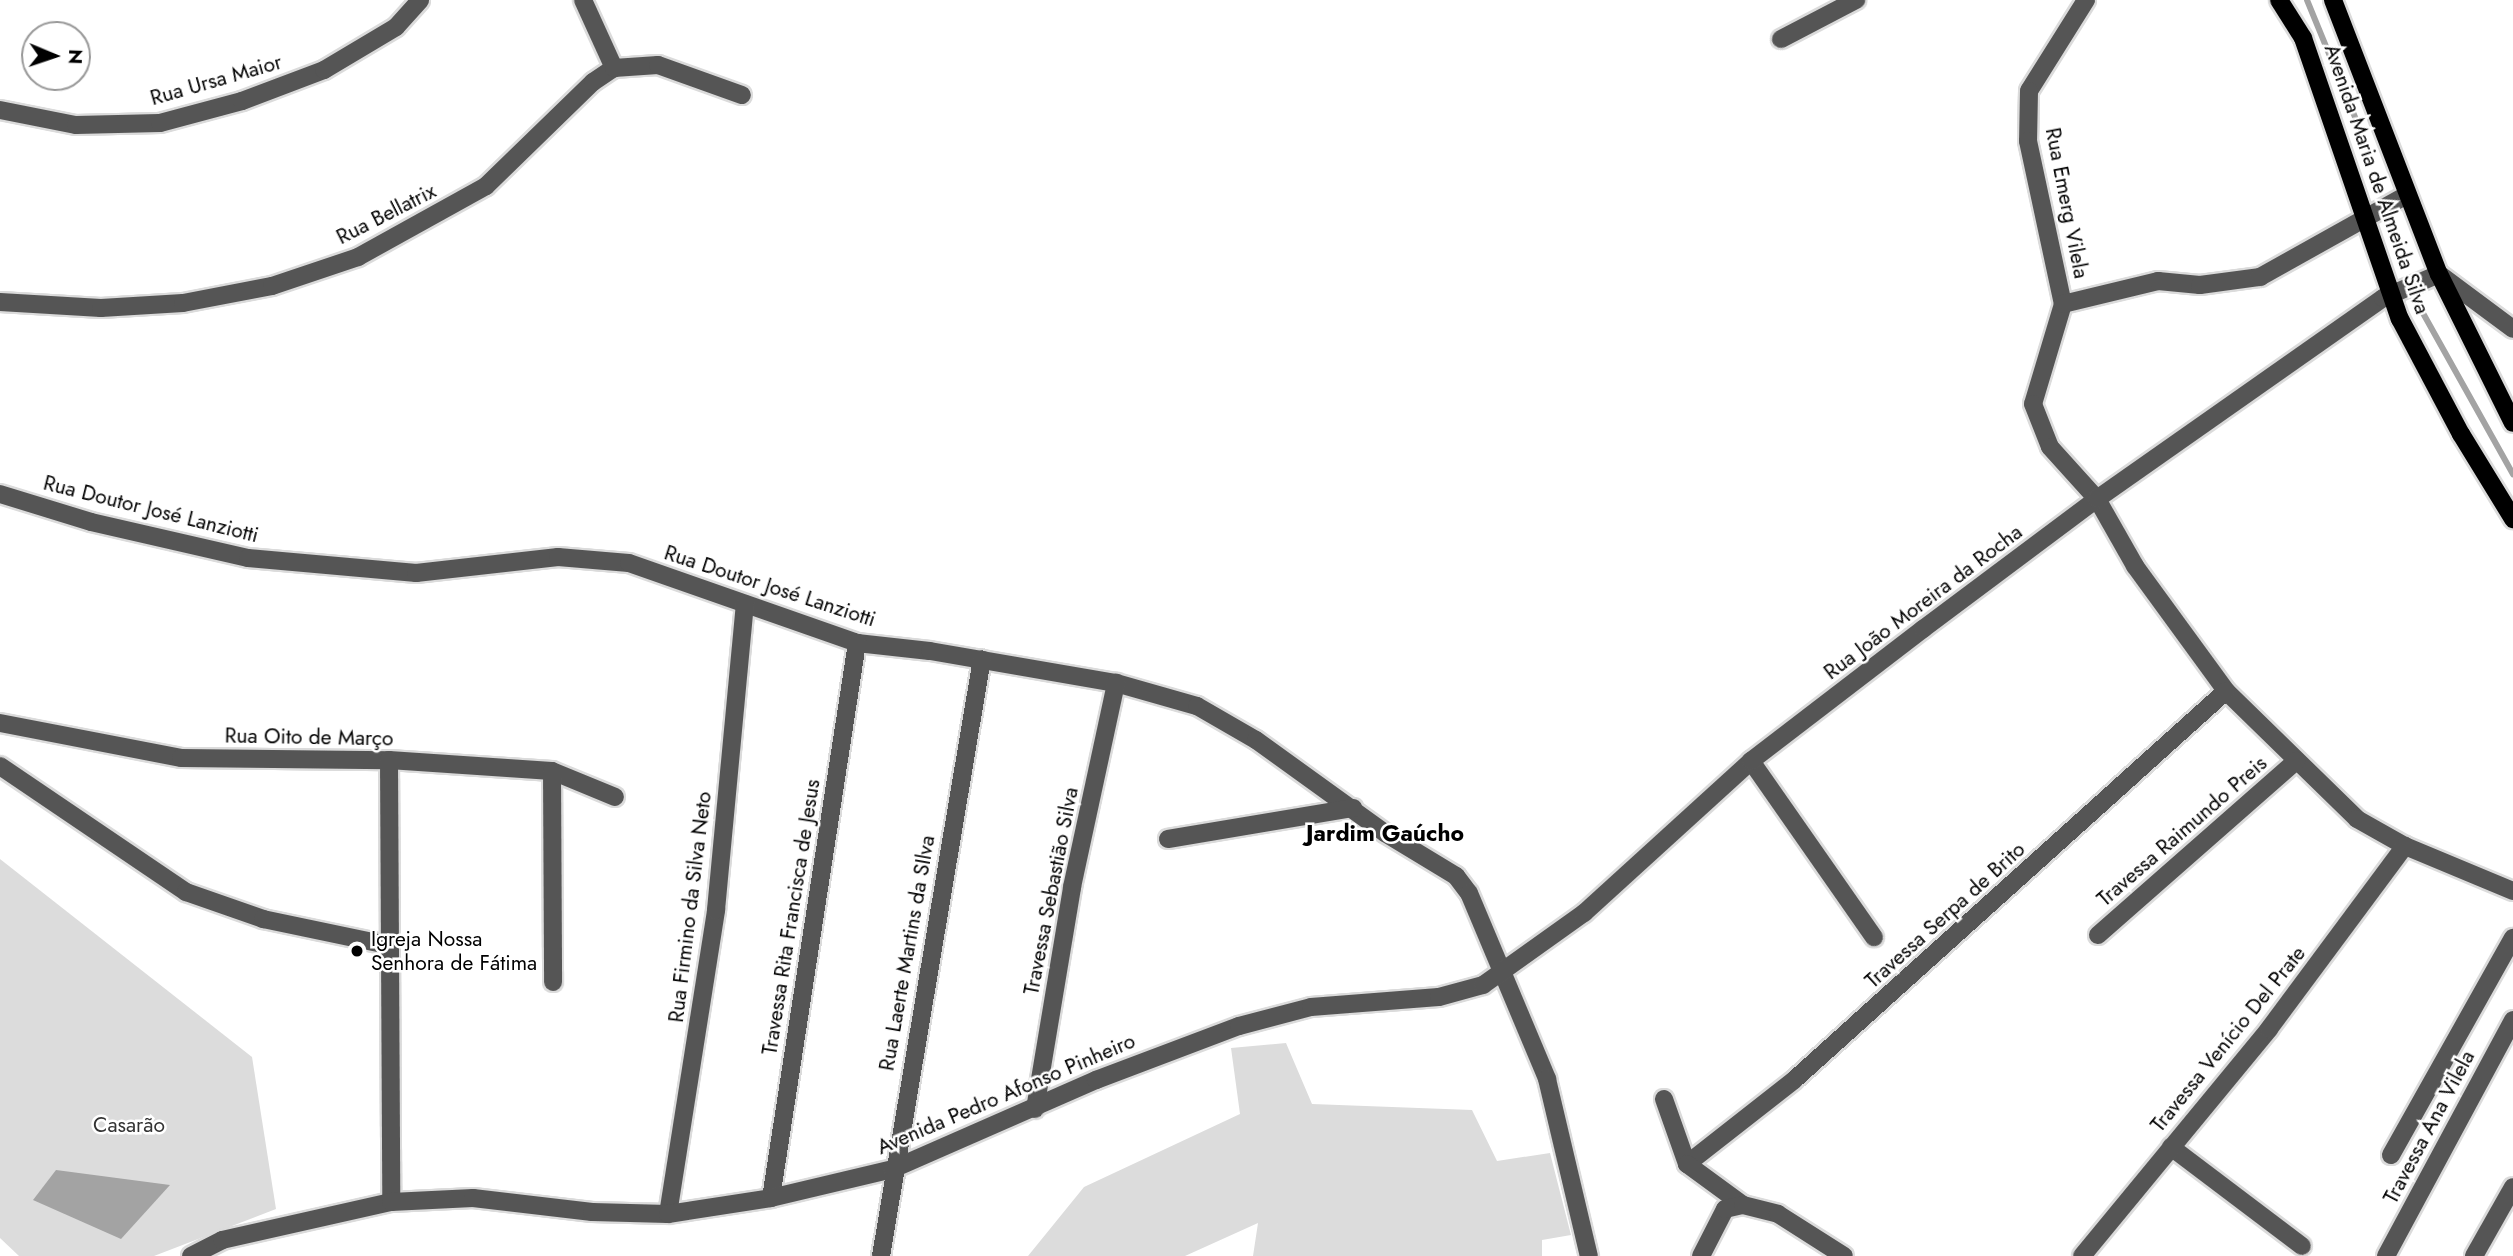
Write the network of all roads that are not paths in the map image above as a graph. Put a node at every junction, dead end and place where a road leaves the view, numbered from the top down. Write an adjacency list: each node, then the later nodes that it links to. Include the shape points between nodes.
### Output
1 (420, 0): 10 (street, Rua Ursa Maior, via 396,27 324,70 242,101 160,123 76,125)
2 (583, 0): 8 (street)
3 (1856, 0): 7 (street)
4 (2086, 0): 16 (street, Rua Emerg Vilela, via 2029,90 2028,141)
5 (2278, 0): 12 (main road, Avenida Maria de Almeida Silva, via 2303,38)
6 (2333, 0): 11 (main road, Avenida Maria de Almeida Silva)
7 (1781, 39)
8 (614, 68): 9 (street, via 658,65); 15 (street, Rua Bellatrix, via 593,82 486,187 358,257 272,286 183,303 101,308)
9 (742, 95)
10 (0, 110)
11 (2407, 195): 12 (street); 13 (main road, Avenida Maria de Almeida Silva)
12 (2363, 218): 14 (main road, Avenida Maria de Almeida Silva); 16 (street, via 2260,277 2200,285 2158,281)
13 (2440, 274): 14 (street, Rua João Moreira da Rocha); 17 (street); 18 (main road, Avenida Maria de Almeida Silva)
14 (2390, 294): 20 (street, Rua João Moreira da Rocha); 21 (main road, Avenida Maria de Almeida Silva, via 2461,434)
15 (0, 302)
16 (2063, 304): 20 (street, via 2033,404 2050,447)
17 (2513, 329)
18 (2513, 423)
19 (0, 494): 22 (street, Rua Doutor José Lanziotti, via 91,522 248,558 416,573 558,557 629,563)
20 (2097, 499): 26 (street, via 2135,566); 29 (street, Rua João Moreira da Rocha)
21 (2513, 519)
22 (745, 604): 23 (street, Rua Doutor José Lanziotti); 55 (street, Rua Firmino da Silva Neto, via 716,910)
23 (857, 643): 24 (street, Rua Doutor José Lanziotti); 52 (street, Travessa Rita Francisca de Jesus)
24 (982, 659): 25 (street, Rua Doutor José Lanziotti); 50 (street, Rua Laerte Martins da SIlva)
25 (1116, 683): 34 (street, Rua Doutor José Lanziotti, via 1197,706 1256,740); 46 (street, Travessa Sebastião Silva, via 1072,887)
26 (2226, 691): 30 (street); 49 (street, Travessa Serpa de Brito, via 1794,1080)
27 (0, 723): 28 (street, Rua Oito de Março, via 181,758)
28 (389, 760): 32 (street, Rua Oito de Março); 41 (street)
29 (1751, 761): 39 (street); 42 (street, Rua João Moreira da Rocha, via 1646,860)
30 (2296, 761): 36 (street, via 2357,819); 38 (street, Travessa Raimundo Preis)
31 (0, 766): 41 (street, via 186,892 263,919)
32 (552, 771): 33 (street, Rua Oito de Março); 43 (street)
33 (615, 797)
34 (1353, 808): 35 (street); 42 (street, Rua Doutor José Lanziotti, via 1456,876 1469,893)
35 (1168, 839)
36 (2406, 846): 37 (street); 47 (street, Travessa Venício Del Prate, via 2270,1029)
37 (2513, 891)
38 (2098, 936)
39 (1874, 937)
40 (2513, 938): 48 (street)
41 (387, 945): 53 (street)
42 (1504, 973): 46 (street, Avenida Pedro Afonso Pinheiro, via 1483,985 1439,997 1311,1007 1239,1026 1096,1080); 59 (street, Rua Doutor José Lanziotti, via 1547,1079)
43 (553, 982)
44 (2513, 1020): 63 (street, Travessa Ana Vilela)
45 (1664, 1099): 49 (street)
46 (1035, 1109): 50 (street, Avenida Pedro Afonso Pinheiro)
47 (2171, 1147): 56 (street); 62 (street, Travessa Venício Del Prate)
48 (2391, 1154)
49 (1687, 1164): 54 (street)
50 (893, 1168): 52 (street, Avenida Pedro Afonso Pinheiro); 58 (street, Rua Laerte Martins da SIlva)
51 (2513, 1188): 64 (street)
52 (771, 1198): 55 (street, Avenida Pedro Afonso Pinheiro)
53 (391, 1202): 55 (street, Avenida Pedro Afonso Pinheiro, via 473,1198 592,1213); 57 (street, Avenida Pedro Afonso Pinheiro, via 222,1240)
54 (1734, 1207): 60 (street); 61 (street, via 1778,1214)
55 (668, 1214)
56 (2302, 1246)
57 (191, 1256)
58 (881, 1256)
59 (1589, 1256)
60 (1701, 1256)
61 (1844, 1256)
62 (2081, 1256)
63 (2386, 1256)
64 (2474, 1256)

